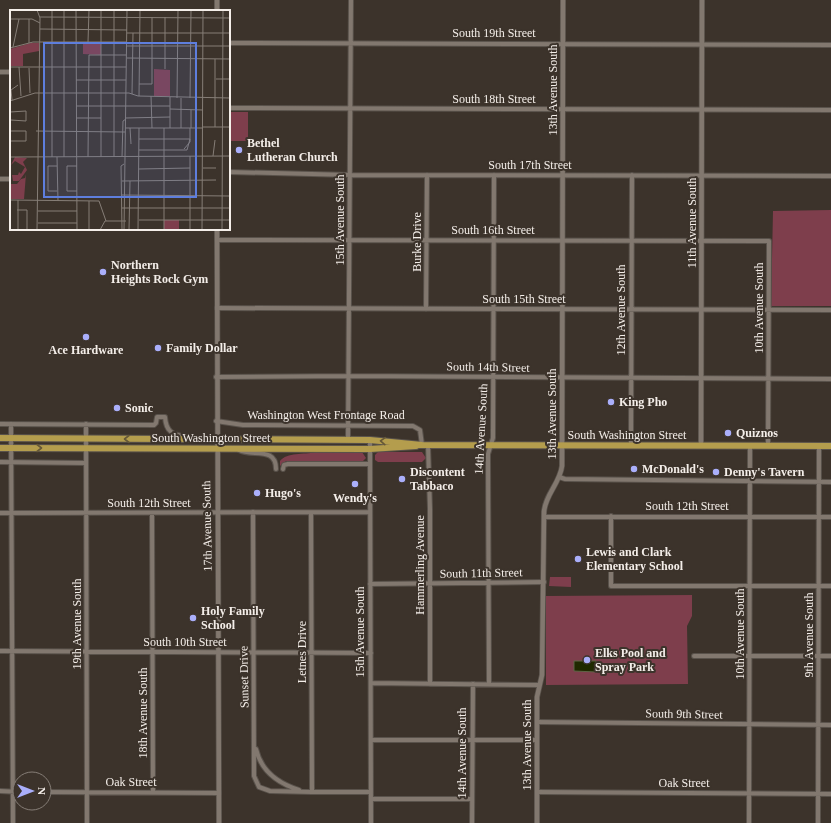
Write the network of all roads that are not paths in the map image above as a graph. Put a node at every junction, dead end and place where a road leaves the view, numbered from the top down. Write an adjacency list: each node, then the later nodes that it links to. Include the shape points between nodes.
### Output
1 (351, 0): 4 (street, 15th Avenue South)
2 (563, 0): 6 (street, 13th Avenue South)
3 (702, 0): 7 (street, 11th Avenue South)
4 (351, 42): 5 (street, South 19th Street); 6 (street, South 19th Street); 10 (street, 15th Avenue South)
5 (230, 43)
6 (563, 43): 7 (street, South 19th Street); 11 (street, 13th Avenue South)
7 (702, 44): 8 (street, South 19th Street); 12 (street, 11th Avenue South)
8 (831, 45)
9 (230, 108): 10 (street, South 18th Street)
10 (350, 109): 11 (street, South 18th Street); 15 (street, 15th Avenue South)
11 (563, 109): 12 (street, South 18th Street); 18 (street, 13th Avenue South)
12 (702, 110): 13 (street, South 18th Street); 20 (street, 11th Avenue South)
13 (831, 110)
14 (230, 172): 15 (street, South 17th Street)
15 (350, 175): 16 (street, South 17th Street); 24 (street, 15th Avenue South)
16 (427, 175): 17 (street, South 17th Street); 25 (street, Burke Drive)
17 (494, 175): 18 (street, South 17th Street); 26 (street, 14th Avenue South)
18 (562, 175): 19 (street, South 17th Street); 28 (street, 13th Avenue South)
19 (632, 175): 20 (street, South 17th Street); 27 (street, 12th Avenue South)
20 (702, 176): 21 (street, South 17th Street); 29 (street, 11th Avenue South)
21 (831, 176)
22 (217, 230): 23 (street, 17th Avenue South)
23 (217, 240): 24 (street, South 16th Street); 31 (street, 17th Avenue South)
24 (350, 240): 25 (street, South 16th Street); 32 (street, 15th Avenue South)
25 (427, 240): 26 (street, South 16th Street); 33 (street, Burke Drive)
26 (494, 240): 28 (street, South 16th Street); 34 (street, 14th Avenue South)
27 (631, 240): 28 (street, South 16th Street); 29 (street, South 16th Street); 36 (street, 12th Avenue South)
28 (562, 241): 35 (street, 13th Avenue South)
29 (702, 241): 30 (street, South 16th Street); 37 (street, 11th Avenue South)
30 (769, 241): 38 (street, 10th Avenue South)
31 (217, 308): 32 (street, South 15th Street); 41 (street, 17th Avenue South)
32 (350, 308): 33 (street, South 15th Street); 40 (street, 15th Avenue South)
33 (426, 309): 34 (street, South 15th Street)
34 (494, 309): 35 (street, South 15th Street); 42 (street, 14th Avenue South)
35 (562, 309): 36 (street, South 15th Street); 43 (street, 13th Avenue South)
36 (631, 310): 37 (street, South 15th Street); 44 (street, 12th Avenue South)
37 (701, 310): 38 (street, South 15th Street); 45 (street, 11th Avenue South)
38 (768, 310): 39 (street, South 15th Street); 46 (street, 10th Avenue South)
39 (831, 310)
40 (349, 376): 41 (street, South 14th Street); 42 (street, South 14th Street); 52 (street, 15th Avenue South)
41 (216, 377): 48 (street, 17th Avenue South)
42 (493, 378): 43 (street, South 14th Street); 61 (street, 14th Avenue South)
43 (562, 378): 44 (street, South 14th Street); 63 (street, 13th Avenue South)
44 (631, 378): 45 (street, South 14th Street); 62 (street, 12th Avenue South)
45 (701, 378): 46 (street, South 14th Street); 64 (street, 11th Avenue South)
46 (768, 379): 47 (street, South 14th Street); 66 (street, 10th Avenue South)
47 (831, 379)
48 (216, 421): 52 (street, Washington West Frontage Road, via 243,425); 57 (street, 17th Avenue South)
49 (0, 424): 50 (street)
50 (11, 424): 51 (street); 54 (street)
51 (86, 424): 55 (street, 19th Avenue South); 56 (street, via 154,425 157,417 165,417 171,433)
52 (348, 426): 58 (street, 15th Avenue South); 60 (street, Washington West Frontage Road, via 416,427)
53 (0, 438): 54 (main road, South Washington Street)
54 (11, 438): 55 (main road, South Washington Street); 70 (street)
55 (86, 439): 56 (main road, South Washington Street, one-way to 55); 71 (street, 19th Avenue South)
56 (200, 440): 57 (main road, South Washington Street)
57 (216, 440): 58 (main road, South Washington Street); 72 (street, 17th Avenue South)
58 (348, 440): 59 (main road, South Washington Street)
59 (370, 440): 60 (main road, South Washington Street, one-way to 59); 74 (street, 15th Avenue South)
60 (425, 445): 61 (main road, South Washington Street); 74 (main road, South Washington Street); 101 (street, Hammerling Avenue)
61 (492, 445): 63 (main road, South Washington Street); 99 (street, 14th Avenue South, via 488,454)
62 (631, 445): 63 (main road, South Washington Street); 64 (main road, South Washington Street)
63 (562, 446): 81 (street, 13th Avenue South)
64 (701, 446): 65 (main road, South Washington Street)
65 (750, 446): 66 (main road, South Washington Street); 82 (street, 10th Avenue South)
66 (768, 446): 67 (main road, South Washington Street)
67 (819, 446): 68 (main road, South Washington Street); 83 (street, 9th Avenue South)
68 (831, 446)
69 (0, 448): 70 (main road, South Washington Street)
70 (11, 448): 71 (main road, South Washington Street, one-way to 71); 76 (street)
71 (86, 448): 72 (main road, South Washington Street); 77 (street, 19th Avenue South)
72 (216, 449): 73 (main road, South Washington Street); 86 (street, 17th Avenue South)
73 (238, 449): 74 (main road, South Washington Street); 79 (street, via 269,454 274,459)
74 (370, 449): 78 (street, 15th Avenue South)
75 (0, 462): 76 (street)
76 (11, 462): 77 (street); 89 (street)
77 (86, 463): 90 (street, 19th Avenue South)
78 (370, 464): 80 (street, via 288,464 284,465); 88 (street, 15th Avenue South)
79 (276, 469)
80 (283, 469)
81 (559, 477): 82 (street); 93 (street, 13th Avenue South, via 545,503)
82 (750, 482): 83 (street); 95 (street, 10th Avenue South)
83 (820, 482): 84 (street); 96 (street, 9th Avenue South)
84 (831, 482)
85 (0, 512): 89 (street, South 12th Street)
86 (217, 512): 87 (street, South 12th Street); 91 (street, South 12th Street); 109 (street, 17th Avenue South)
87 (253, 512): 92 (street, South 12th Street); 110 (street, Sunset Drive)
88 (370, 512): 92 (street, South 12th Street); 100 (street, 15th Avenue South)
89 (12, 513): 90 (street, South 12th Street); 106 (street)
90 (86, 513): 91 (street, South 12th Street); 107 (street, 19th Avenue South)
91 (152, 513): 108 (street, 18th Avenue South)
92 (311, 513): 111 (street, Letnes Drive)
93 (544, 516): 94 (street, South 12th Street); 98 (street, 13th Avenue South)
94 (611, 516): 95 (street, South 12th Street); 102 (street, via 611,586)
95 (751, 516): 96 (street, South 12th Street); 102 (street, 10th Avenue South)
96 (819, 517): 97 (street, South 12th Street); 103 (street, 9th Avenue South)
97 (831, 517)
98 (544, 582): 99 (street, South 11th Street); 121 (street, 13th Avenue South, via 542,675)
99 (489, 583): 101 (street, South 11th Street); 120 (street, 14th Avenue South)
100 (370, 584): 101 (street, South 11th Street); 112 (street, 15th Avenue South)
101 (431, 584): 118 (street, Hammerling Avenue)
102 (750, 586): 103 (street); 113 (street, 10th Avenue South)
103 (819, 586): 104 (street); 115 (street, 9th Avenue South)
104 (831, 586)
105 (0, 651): 106 (street, South 10th Street)
106 (12, 651): 107 (street, South 10th Street); 130 (street)
107 (87, 652): 108 (street, South 10th Street); 134 (street, 19th Avenue South)
108 (152, 652): 109 (street, South 10th Street); 135 (street, 18th Avenue South)
109 (218, 652): 110 (street, South 10th Street); 139 (street, 17th Avenue South)
110 (253, 652): 111 (street, South 10th Street); 129 (street, Sunset Drive)
111 (312, 653): 112 (street, South 10th Street); 136 (street, Letnes Drive)
112 (371, 653): 117 (street, 15th Avenue South)
113 (750, 655): 114 (street); 115 (street); 123 (street, 10th Avenue South)
114 (694, 656)
115 (819, 656): 116 (street); 124 (street, 9th Avenue South)
116 (831, 656)
117 (371, 683): 118 (street); 126 (street, 15th Avenue South)
118 (430, 684): 119 (street)
119 (473, 684): 120 (street); 128 (street, 14th Avenue South)
120 (489, 684): 121 (street)
121 (539, 685): 122 (street, 13th Avenue South)
122 (537, 722): 123 (street, South 9th Street); 127 (street, 13th Avenue South)
123 (750, 725): 124 (street, South 9th Street); 140 (street, 10th Avenue South)
124 (818, 725): 125 (street, South 9th Street); 141 (street, 9th Avenue South)
125 (831, 725)
126 (371, 740): 128 (street); 137 (street, 15th Avenue South)
127 (537, 740): 128 (street); 138 (street, 13th Avenue South)
128 (472, 741): 144 (street, 14th Avenue South)
129 (254, 742): 136 (street, via 258,758 274,778 284,785); 136 (street, Sunset Drive, via 254,776 259,787 270,791)
130 (13, 771)
131 (0, 791): 132 (street)
132 (12, 792)
133 (52, 792): 134 (street, Oak Street)
134 (87, 792): 135 (street, Oak Street); 147 (street, 19th Avenue South)
135 (153, 792): 139 (street, Oak Street)
136 (312, 792): 137 (street)
137 (371, 792): 143 (street, 15th Avenue South)
138 (537, 792): 140 (street, Oak Street); 151 (street, 13th Avenue South)
139 (219, 793): 148 (street, 17th Avenue South)
140 (750, 794): 141 (street, Oak Street); 152 (street, 10th Avenue South)
141 (818, 794): 142 (street, Oak Street); 153 (street, 9th Avenue South)
142 (831, 794)
143 (371, 799): 144 (street); 149 (street, 15th Avenue South)
144 (472, 799): 150 (street, 14th Avenue South)
145 (13, 811): 146 (street)
146 (13, 823)
147 (87, 823)
148 (219, 823)
149 (371, 823)
150 (472, 823)
151 (537, 823)
152 (749, 823)
153 (818, 823)

